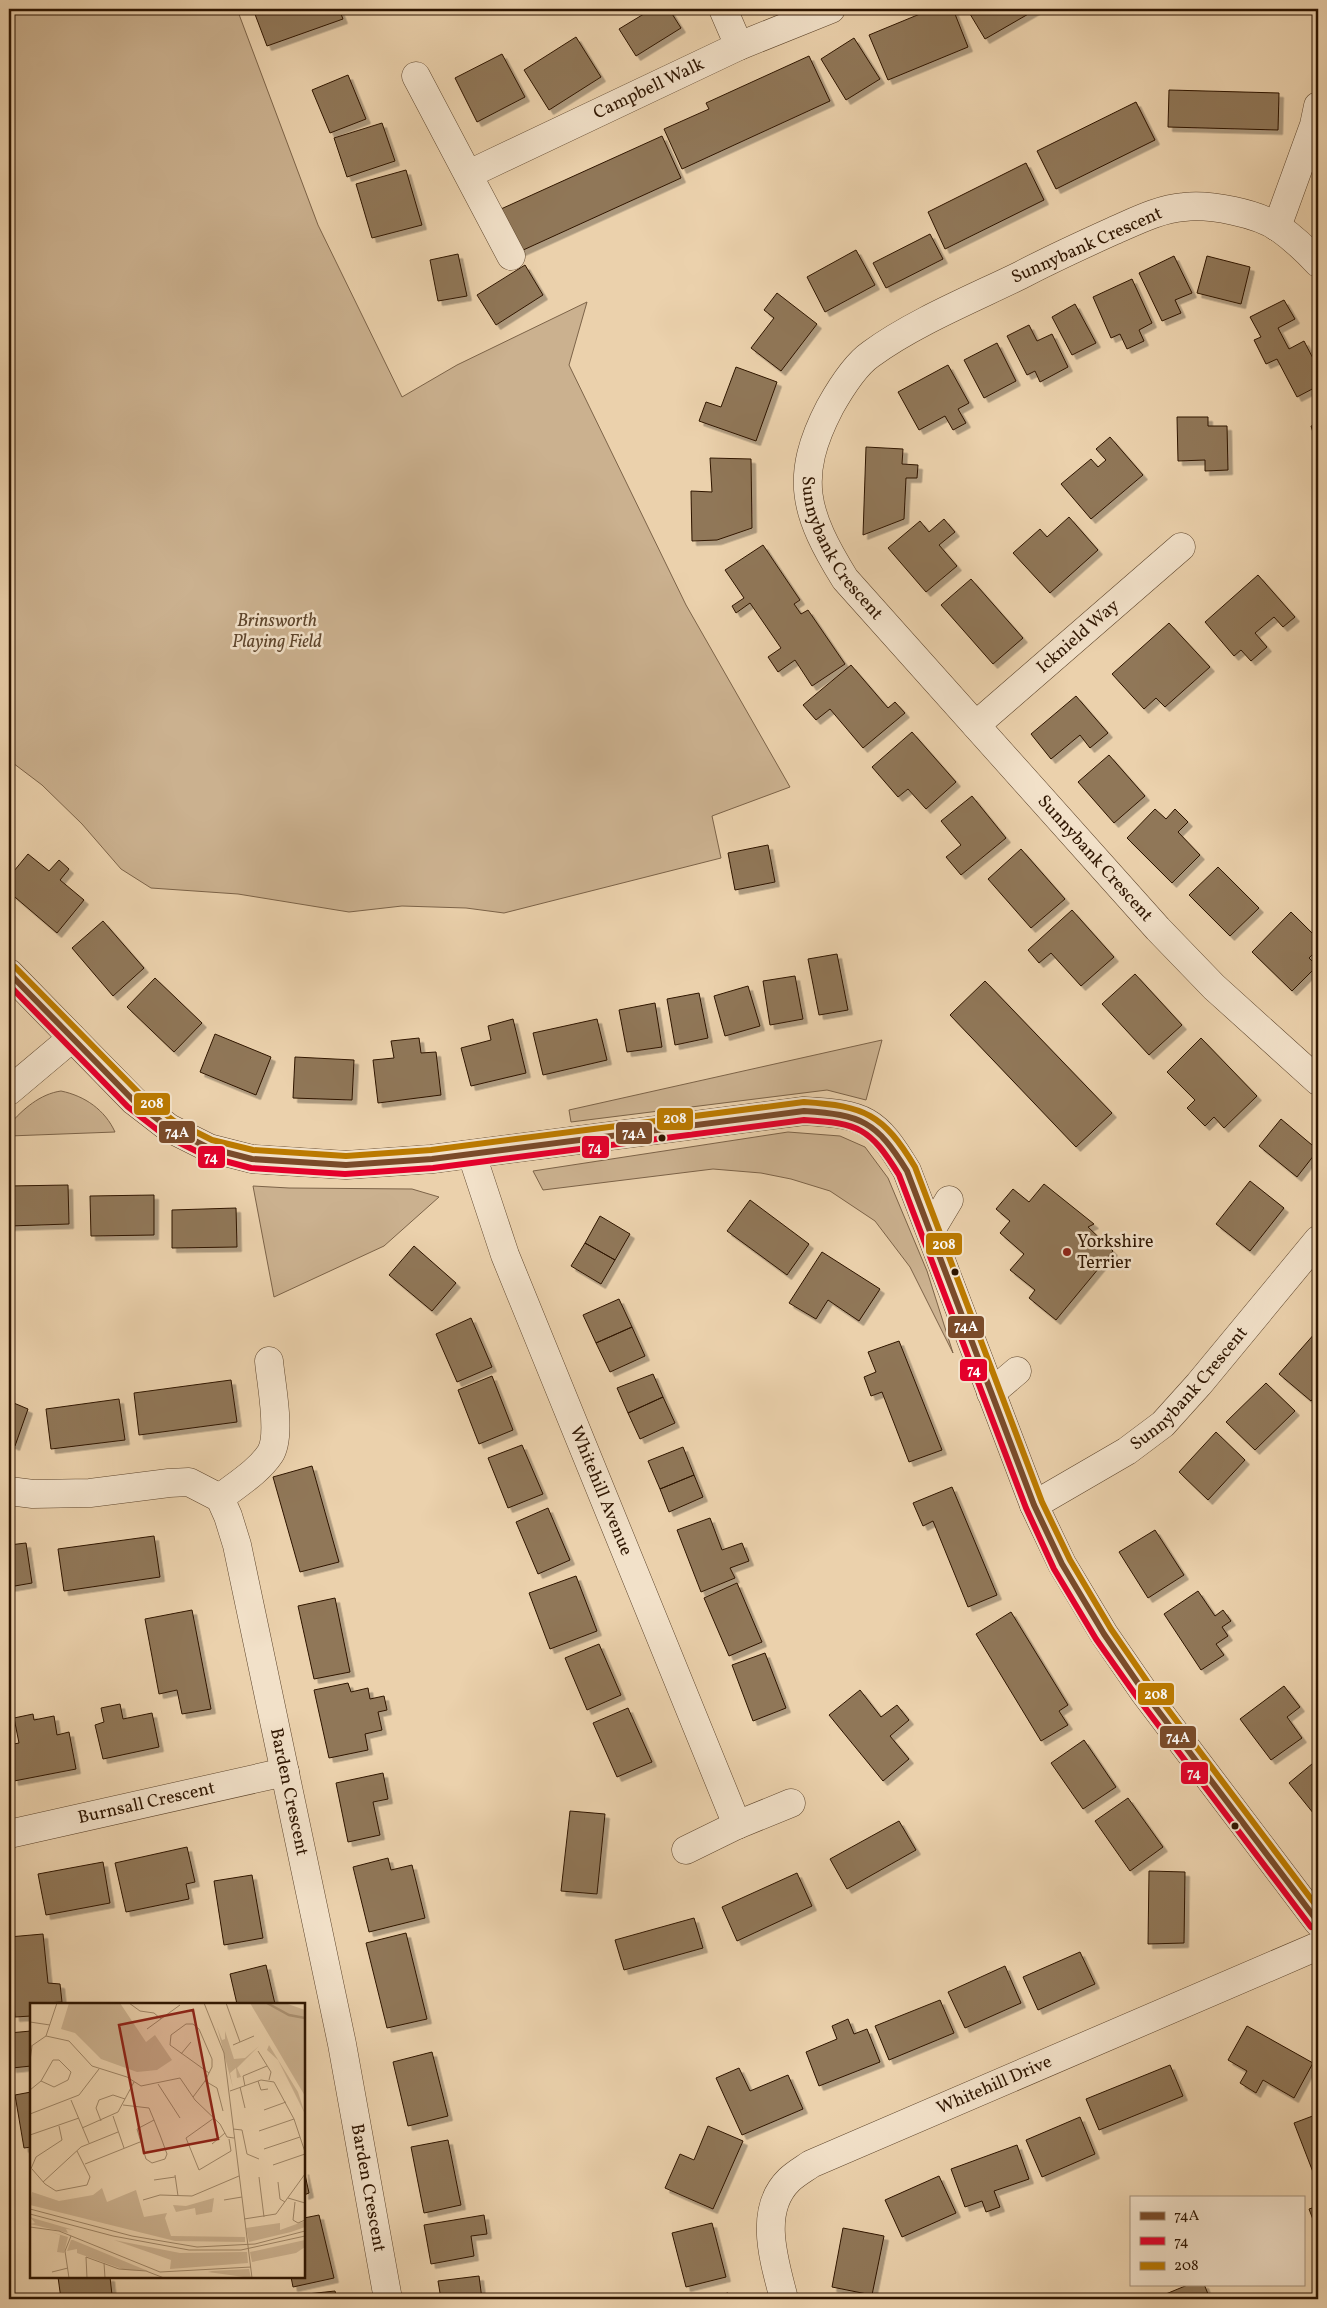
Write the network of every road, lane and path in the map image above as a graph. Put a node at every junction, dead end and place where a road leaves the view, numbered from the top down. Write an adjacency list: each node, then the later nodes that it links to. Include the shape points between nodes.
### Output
1 (723, 9): 3 (street)
2 (831, 9): 3 (street, Campbell Walk)
3 (739, 46): 6 (street, Campbell Walk)
4 (416, 76): 6 (street)
5 (1317, 118): 7 (street)
6 (470, 174): 8 (street)
7 (1277, 227): 9 (street, Sunnybank Crescent); 11 (street, Sunnybank Crescent, via 1246,214 1214,208 1185,206 1157,212 1057,256 910,330 869,354 839,390 811,452 807,492 812,517 845,579)
8 (511, 256)
9 (1318, 263)
10 (1181, 547): 11 (street, Icknield Way)
11 (976, 725): 14 (street, Sunnybank Crescent, via 1164,936 1214,987)
12 (9, 973): 13 (street)
13 (72, 1038): 15 (street); 16 (street, via 134,1101 169,1128 209,1148 252,1159 346,1165)
14 (1318, 1081)
15 (9, 1091)
16 (472, 1155): 18 (street, via 804,1111 834,1112 880,1121 907,1171); 28 (street, Whitehill Avenue, via 505,1255)
17 (949, 1200): 18 (street)
18 (931, 1230): 22 (street)
19 (1313, 1257): 25 (street, Sunnybank Crescent, via 1190,1378 1163,1424 1127,1452)
20 (269, 1361): 24 (street, via 276,1436 271,1453)
21 (1017, 1370): 22 (street)
22 (991, 1393): 25 (street)
23 (9, 1491): 24 (street, via 90,1493 189,1482)
24 (220, 1498): 26 (street, Barden Crescent, via 237,1545)
25 (1034, 1504): 31 (street, via 1062,1564 1104,1634)
26 (285, 1772): 29 (street, Burnsall Crescent); 33 (street, Barden Crescent, via 342,2044)
27 (791, 1803): 28 (street)
28 (737, 1825): 30 (street)
29 (9, 1834)
30 (686, 1850)
31 (1318, 1922)
32 (1318, 1946): 34 (street, Whitehill Drive, via 811,2164 788,2181 778,2196 770,2220 773,2253)
33 (388, 2299)
34 (784, 2299)

